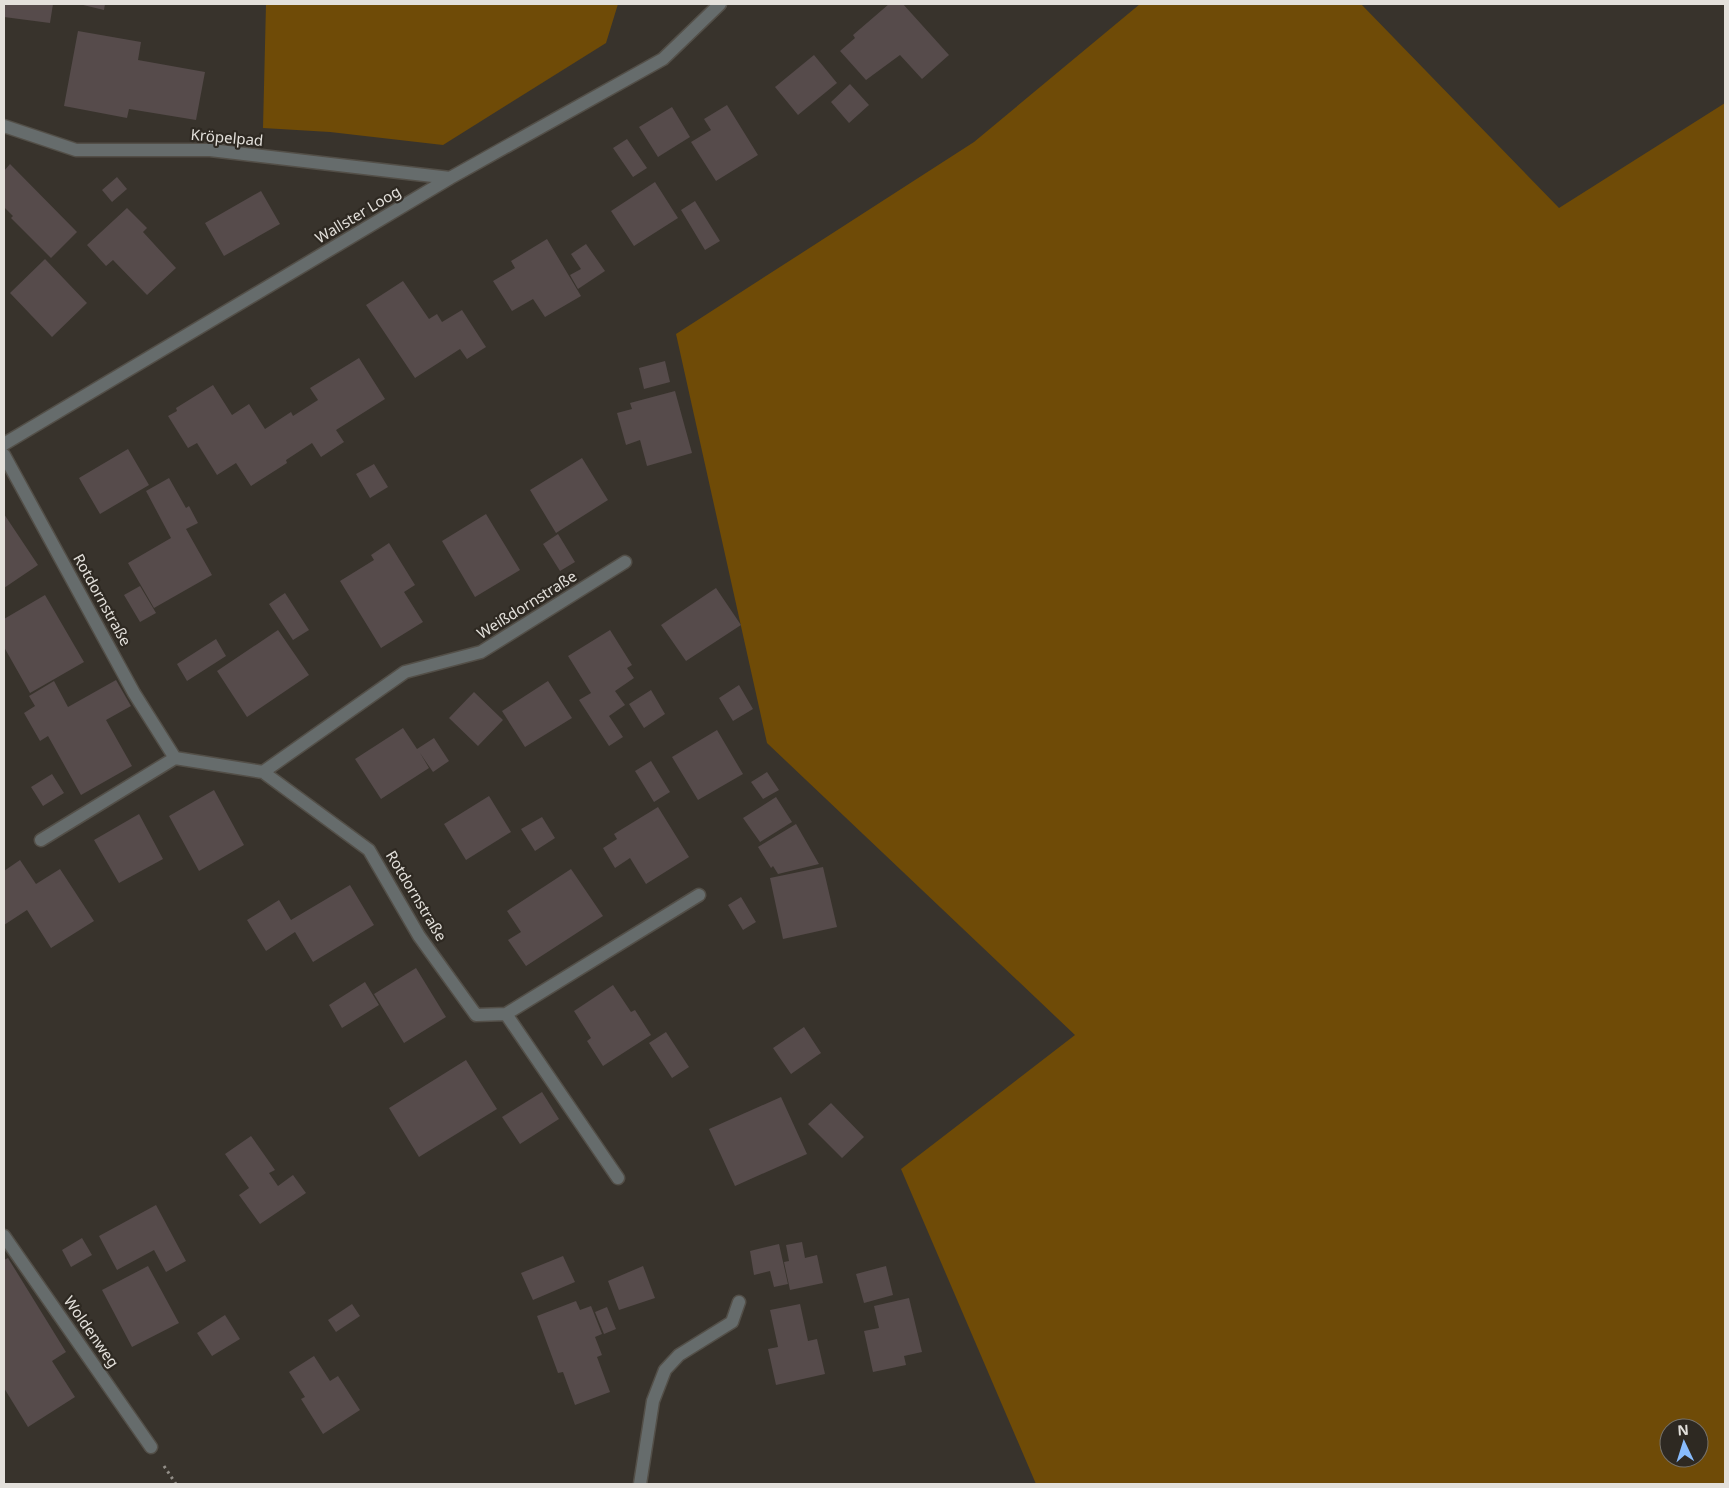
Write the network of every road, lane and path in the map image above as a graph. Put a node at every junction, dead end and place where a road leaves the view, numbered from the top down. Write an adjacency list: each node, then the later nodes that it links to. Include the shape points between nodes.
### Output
1 (720, 4): 3 (street, Wallster Loog, via 663,59)
2 (4, 126): 3 (street, Kröpelpad, via 76,150 210,150)
3 (450, 178): 4 (street, Wallster Loog)
4 (4, 444)
5 (4, 455): 7 (street, Rotdornstraße, via 134,692)
6 (625, 562): 8 (street, Weißdornstraße, via 481,652 405,672)
7 (175, 758): 8 (street, Rotdornstraße); 9 (street)
8 (263, 772): 11 (street, Rotdornstraße, via 369,850 419,936 476,1015)
9 (41, 840)
10 (698, 895): 11 (street, Rotdornstraße)
11 (506, 1014): 12 (street)
12 (618, 1178)
13 (4, 1236): 15 (street, Woldenweg)
14 (739, 1302): 16 (street, via 732,1322 679,1355 665,1370 653,1401)
15 (151, 1447)
16 (640, 1484)

